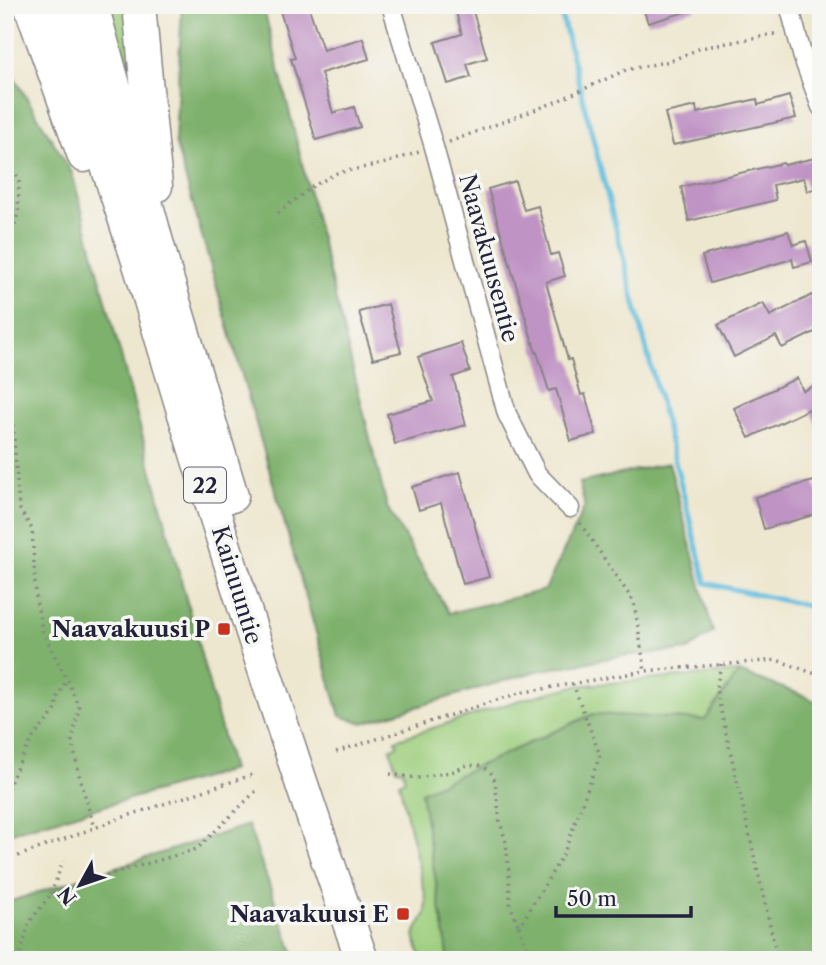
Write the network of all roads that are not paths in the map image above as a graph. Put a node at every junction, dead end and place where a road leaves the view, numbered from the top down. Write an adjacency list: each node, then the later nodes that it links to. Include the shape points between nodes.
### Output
1 (30, 5): 8 (highway, via 92,179)
2 (64, 5): 8 (highway, Kainuuntie / 22, via 99,142)
3 (92, 5): 8 (highway, Kainuuntie / 22, via 124,128)
4 (139, 5): 8 (highway)
5 (391, 5): 9 (street, Naavakuusentie, via 507,414 537,474)
6 (789, 5): 7 (street)
7 (821, 107)
8 (154, 275): 10 (highway, Kainuuntie / 22, via 160,338 248,623); 11 (highway, Kainuuntie / 22)
9 (570, 508)
10 (362, 960)
11 (384, 960)

